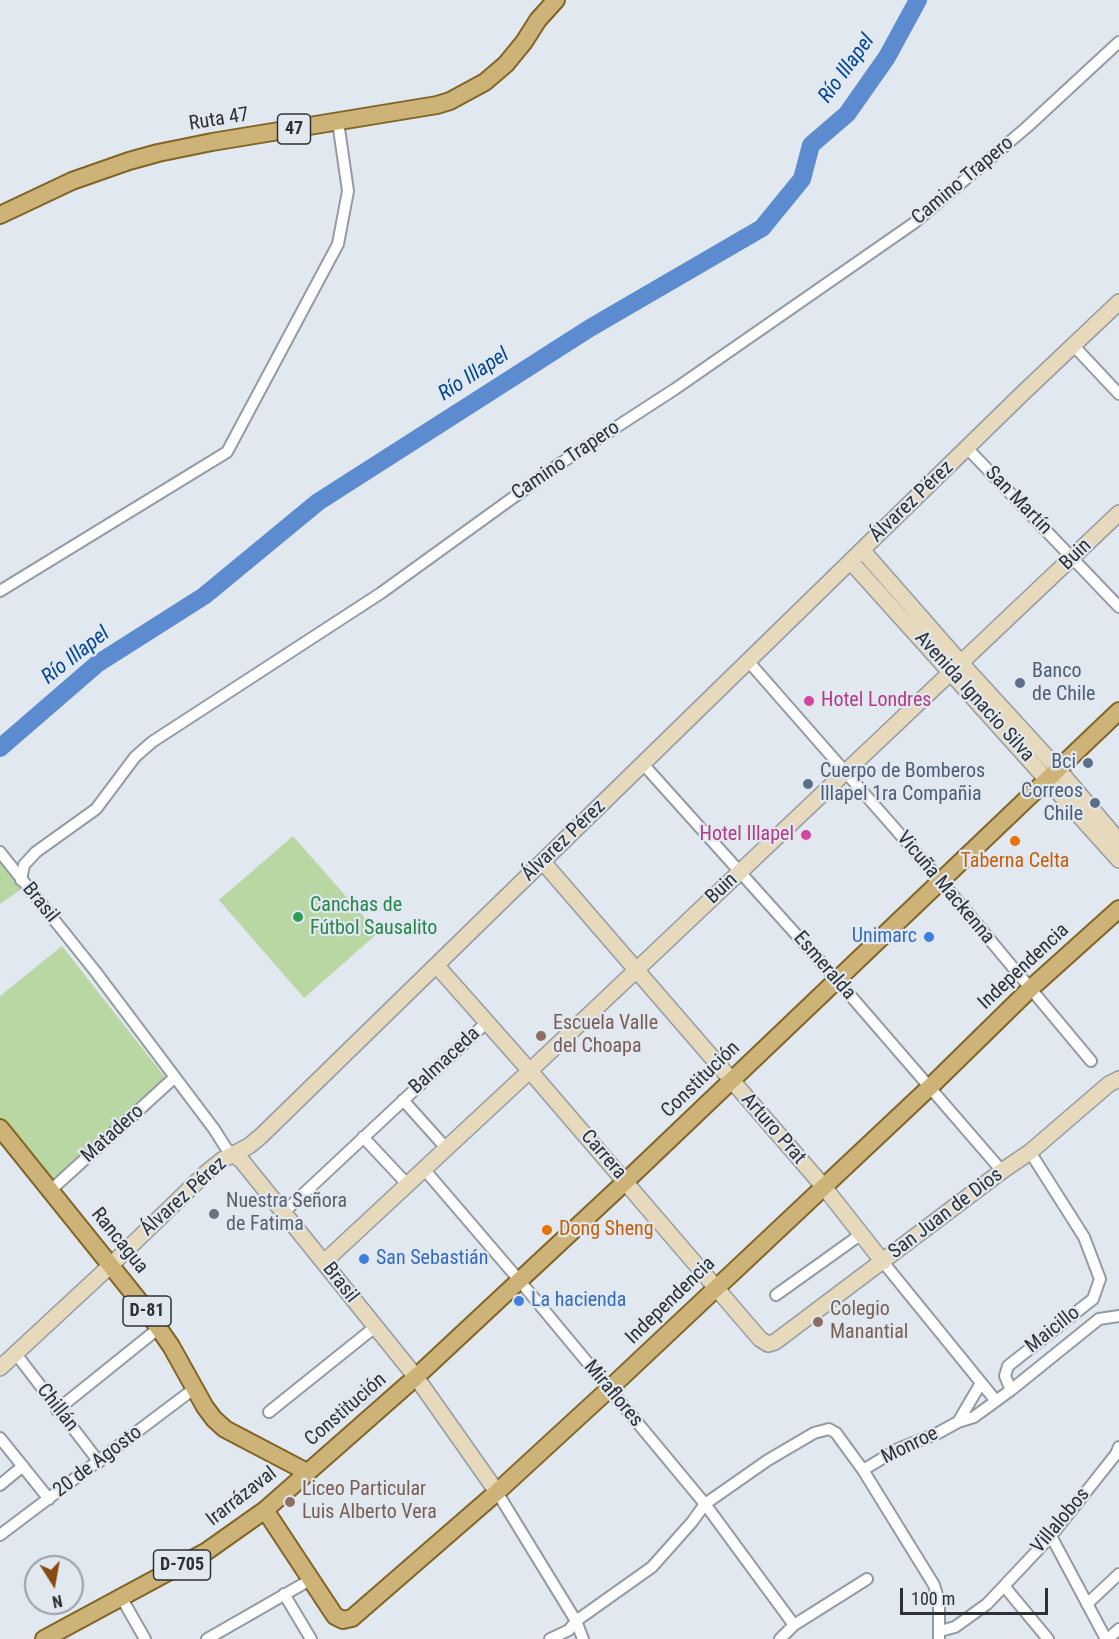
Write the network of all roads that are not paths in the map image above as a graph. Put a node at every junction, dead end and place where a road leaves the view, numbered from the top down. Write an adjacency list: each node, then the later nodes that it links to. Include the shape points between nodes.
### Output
1 (556, 0): 3 (main road, Ruta 47 / 47, via 506,64 474,89 437,105)
2 (1119, 42): 25 (street, Camino Trapero, via 1027,127 905,229 561,463 372,599 152,742 135,757 96,809 36,852 24,865)
3 (338, 122): 4 (main road, Ruta 47 / 47, via 185,147 129,161 72,181); 12 (street, via 348,191 338,244 227,452)
4 (0, 215)
5 (1119, 302): 6 (street, Álvarez Pérez)
6 (1073, 345): 7 (street); 8 (street, Álvarez Pérez)
7 (1119, 394)
8 (967, 448): 10 (street, Álvarez Pérez); 11 (street, San Martín)
9 (1119, 513): 11 (street, Buin)
10 (857, 556): 14 (street, Álvarez Pérez); 15 (street, Avenida Ignacio Silva)
11 (1072, 558): 13 (street, San Martín); 15 (street, Buin)
12 (0, 591)
13 (1119, 607)
14 (749, 662): 17 (street, Álvarez Pérez); 18 (street, Vicuña Mackenna)
15 (956, 668): 18 (street, Buin); 19 (street, Avenida Ignacio Silva)
16 (1119, 711): 19 (main road, Constitución)
17 (643, 764): 23 (street, Álvarez Pérez); 24 (street, Esmeralda)
18 (845, 773): 24 (street, Buin); 26 (street, Vicuña Mackenna)
19 (1053, 774): 20 (street, Avenida Ignacio Silva); 22 (street, Avenida Ignacio Silva); 26 (main road, Constitución)
20 (1119, 841)
21 (3, 856): 25 (street, Brasil)
22 (1119, 860)
23 (543, 862): 28 (street, Álvarez Pérez); 29 (street, Arturo Prat)
24 (741, 871): 29 (street, Buin); 30 (street, Esmeralda)
25 (21, 880): 35 (street, Brasil)
26 (940, 880): 30 (main road, Constitución); 31 (street, Vicuña Mackenna)
27 (1119, 909): 31 (main road, Independencia)
28 (437, 966): 32 (street, Carrera); 44 (street, Álvarez Pérez, via 261,1136)
29 (637, 970): 34 (street, Buin); 37 (street, Arturo Prat)
30 (837, 980): 37 (main road, Constitución); 38 (street, Esmeralda)
31 (1030, 989): 33 (street, Vicuña Mackenna); 38 (main road, Independencia)
32 (487, 1022): 34 (street, Carrera); 39 (street, Balmaceda)
33 (1091, 1061)
34 (530, 1071): 42 (street, Buin); 47 (street, Carrera)
35 (175, 1077): 44 (street, Brasil); 50 (street, Matadero)
36 (1119, 1079): 43 (street, San Juan de Dios)
37 (731, 1080): 47 (main road, Constitución); 49 (street, Arturo Prat)
38 (930, 1087): 46 (street, Esmeralda); 49 (main road, Independencia)
39 (403, 1100): 41 (street, Balmaceda); 42 (street)
40 (0, 1128): 50 (main road, Rancagua / D-81)
41 (363, 1137): 48 (street); 51 (street, Balmaceda)
42 (446, 1148): 45 (street, Buin)
43 (1030, 1152): 46 (street, San Juan de Dios); 69 (street, Maicillo, via 1084,1237 1100,1279 1093,1299 1008,1366 1005,1376)
44 (233, 1154): 51 (street, Brasil); 55 (street, Álvarez Pérez, via 207,1172)
45 (424, 1169): 48 (street, Buin); 56 (street, Miraflores)
46 (1002, 1171): 54 (street, San Juan de Dios)
47 (625, 1182): 56 (main road, Constitución); 57 (street, Carrera)
48 (407, 1184): 53 (street, Buin)
49 (824, 1187): 52 (street, Arturo Prat); 57 (main road, Independencia)
50 (51, 1190): 55 (main road, Rancagua / D-81)
51 (284, 1212): 53 (street, Brasil)
52 (860, 1235): 54 (street, Arturo Prat); 58 (street)
53 (324, 1262): 60 (street, Brasil)
54 (883, 1262): 62 (street, San Juan de Dios); 66 (street, Arturo Prat)
55 (111, 1265): 61 (main road, Rancagua / D-81); 63 (street, Álvarez Pérez)
56 (519, 1280): 65 (main road, Constitución); 68 (street, Miraflores)
57 (716, 1287): 62 (street, Carrera); 68 (main road, Independencia)
58 (776, 1295)
59 (1119, 1316): 69 (street, Maicillo, via 1099,1319)
60 (375, 1327): 65 (street, Brasil); 72 (street)
61 (159, 1328): 67 (main road, Rancagua / D-81); 71 (street)
62 (768, 1344)
63 (15, 1354): 64 (street, Álvarez Pérez); 71 (street, Chillán)
64 (0, 1368)
65 (416, 1377): 79 (main road, Constitución); 81 (street, Brasil)
66 (981, 1383): 70 (street, Arturo Prat); 73 (street, Monroe)
67 (195, 1388): 76 (street, 20 de Agosto); 79 (main road, Rancagua / D-81, via 209,1413 225,1429)
68 (609, 1389): 81 (main road, Independencia); 83 (street, Miraflores)
69 (1011, 1390): 70 (street, Monroe)
70 (996, 1401): 73 (street, Monroe, via 974,1417)
71 (57, 1410): 76 (street, Chillán)
72 (269, 1412)
73 (958, 1422): 78 (street, Monroe)
74 (0, 1438): 77 (street)
75 (1119, 1447): 86 (street, Villalobos)
76 (99, 1462): 82 (street, 20 de Agosto)
77 (23, 1466): 80 (street); 82 (street)
78 (863, 1470): 83 (street, via 836,1433 829,1429 814,1432); 97 (street, via 934,1586 939,1602)
79 (307, 1472): 84 (main road, Irarrázaval / D-705)
80 (0, 1485)
81 (497, 1492): 89 (main road, Independencia, via 349,1619 335,1616); 94 (street, Brasil)
82 (48, 1499): 85 (street, 20 de Agosto)
83 (705, 1504): 94 (street, via 652,1566); 95 (street, Miraflores)
84 (265, 1510): 89 (main road, Independencia); 92 (main road, Irarrázaval / D-705, via 207,1551)
85 (0, 1535)
86 (1051, 1536): 90 (street, Villalobos); 93 (street)
87 (1119, 1574): 93 (street)
88 (867, 1579): 95 (street)
89 (310, 1580): 91 (street)
90 (1004, 1586): 97 (street, Villalobos, via 987,1604); 105 (street)
91 (284, 1594): 100 (street); 101 (street)
92 (121, 1597): 98 (main road, Irarrázaval / D-705); 99 (street)
93 (1087, 1604): 106 (street)
94 (576, 1621): 102 (street, via 569,1630); 103 (street, Brasil)
95 (794, 1625): 104 (street)
96 (1119, 1629): 106 (street)
97 (940, 1635)
98 (44, 1639)
99 (145, 1639)
100 (207, 1639)
101 (311, 1639)
102 (550, 1639)
103 (583, 1639)
104 (780, 1639)
105 (1048, 1639)
106 (1107, 1639)

